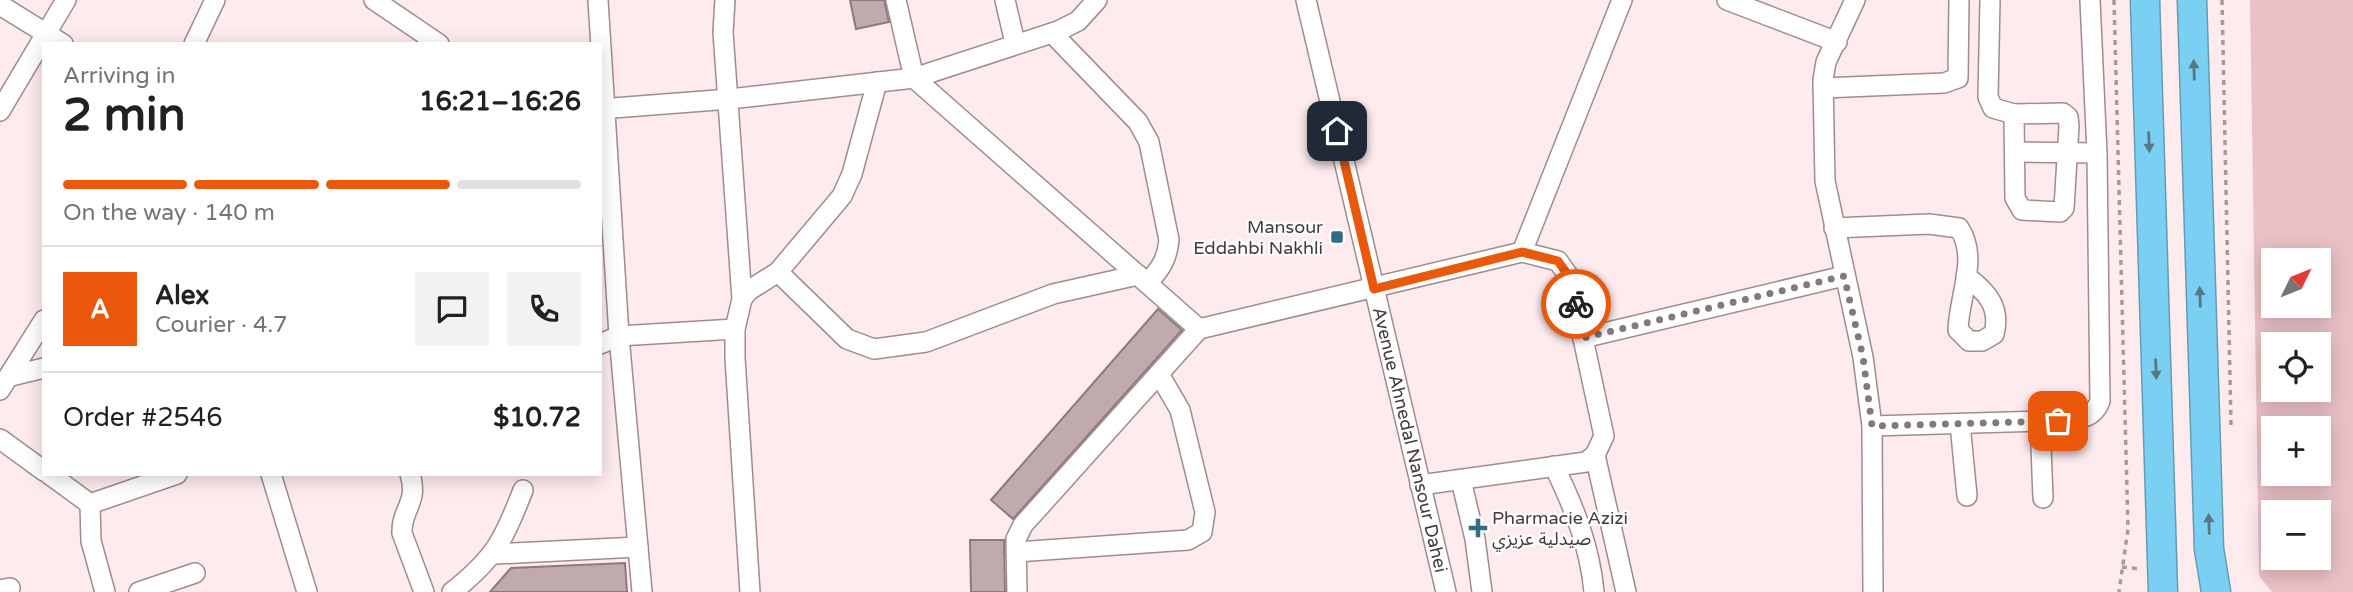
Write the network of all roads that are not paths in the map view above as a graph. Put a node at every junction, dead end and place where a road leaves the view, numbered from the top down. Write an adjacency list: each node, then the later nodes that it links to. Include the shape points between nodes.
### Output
1 (66, 0): 20 (street)
2 (215, 0): 21 (street)
3 (374, 0): 22 (street)
4 (598, 0): 23 (street)
5 (725, 0): 31 (street, via 723,32)
6 (896, 0): 27 (street)
7 (1005, 0): 24 (street)
8 (1097, 0): 19 (street, via 1078,21)
9 (1306, 0): 44 (street, Avenue Ahnedal Nansour Dahei)
10 (1622, 0): 39 (street)
11 (1727, 0): 25 (street)
12 (1855, 0): 25 (street)
13 (1959, 0): 30 (street, via 1958,78 1944,83)
14 (1990, 0): 34 (street, via 1989,97 1993,108)
15 (2090, 0): 36 (street)
16 (2145, 0): 76 (highway, one-way to 76)
17 (2192, 0): 90 (highway, one-way to 17, via 2210,549)
18 (0, 5): 20 (street)
19 (1052, 33): 24 (street); 43 (street, via 1138,122 1149,142 1169,240 1161,269)
20 (55, 39)
21 (195, 42)
22 (436, 42)
23 (600, 42)
24 (1015, 43): 27 (street)
25 (1837, 43): 30 (street, via 1826,62)
26 (42, 56): 33 (street)
27 (915, 78): 28 (street); 43 (street)
28 (877, 82): 31 (street); 40 (street, via 842,196)
29 (602, 87): 32 (street)
30 (1823, 88): 38 (street, via 1825,181)
31 (730, 99): 32 (street); 45 (street)
32 (603, 109): 49 (street)
33 (0, 111)
34 (2014, 114): 35 (street); 37 (street, via 2063,113 2068,117)
35 (2015, 152): 37 (street); 37 (street, via 2017,206 2060,212 2064,208)
36 (2097, 153): 37 (street); 55 (street, via 2100,401 2090,416)
37 (2066, 154)
38 (1834, 228): 41 (street); 42 (street, via 1929,224 1959,228 1968,241)
39 (1522, 252): 44 (street); 50 (street, via 1548,256 1563,266 1570,278)
40 (778, 272): 43 (street, via 847,339 874,349 926,342 1053,294); 45 (street)
41 (1844, 276): 50 (street); 57 (street, via 1863,357)
42 (1966, 276)
43 (1142, 279): 48 (street)
44 (1374, 289): 48 (street); 67 (street, Avenue Ahnedal Nansour Dahei)
45 (742, 299): 47 (street)
46 (42, 323): 54 (street)
47 (735, 329): 49 (street); 83 (street)
48 (1199, 329): 53 (street)
49 (619, 336): 51 (street); 72 (street)
50 (1583, 338): 59 (street, via 1605,436)
51 (602, 343)
52 (42, 369): 54 (street)
53 (1159, 374): 73 (street, via 1031,515 1016,539); 73 (street, via 1180,410 1205,512 1202,532 1188,540)
54 (5, 383)
55 (2040, 421): 56 (street); 70 (street)
56 (1960, 424): 57 (street); 69 (street)
57 (1872, 426): 89 (street)
58 (0, 439): 61 (street)
59 (1595, 455): 60 (street, via 1586,462); 88 (street)
60 (1554, 467): 66 (street); 87 (street, via 1574,508)
61 (42, 470)
62 (51, 476): 71 (street)
63 (171, 476): 71 (street)
64 (272, 476): 79 (street)
65 (410, 476): 80 (street, via 414,497 402,533)
66 (1461, 480): 67 (street); 86 (street)
67 (1420, 485): 85 (street, Avenue Ahnedal Nansour Dahei)
68 (523, 490): 74 (street)
69 (1967, 496)
70 (2043, 498)
71 (90, 504): 77 (street, via 91,541)
72 (638, 547): 74 (street); 82 (street)
73 (1016, 552): 84 (street)
74 (495, 554): 81 (street)
75 (195, 573): 78 (street)
76 (2158, 585)
77 (105, 592)
78 (139, 592)
79 (307, 592)
80 (424, 592)
81 (452, 592)
82 (642, 592)
83 (750, 592)
84 (1017, 592)
85 (1446, 592)
86 (1482, 592)
87 (1594, 592)
88 (1626, 592)
89 (1873, 592)
90 (2216, 592)

